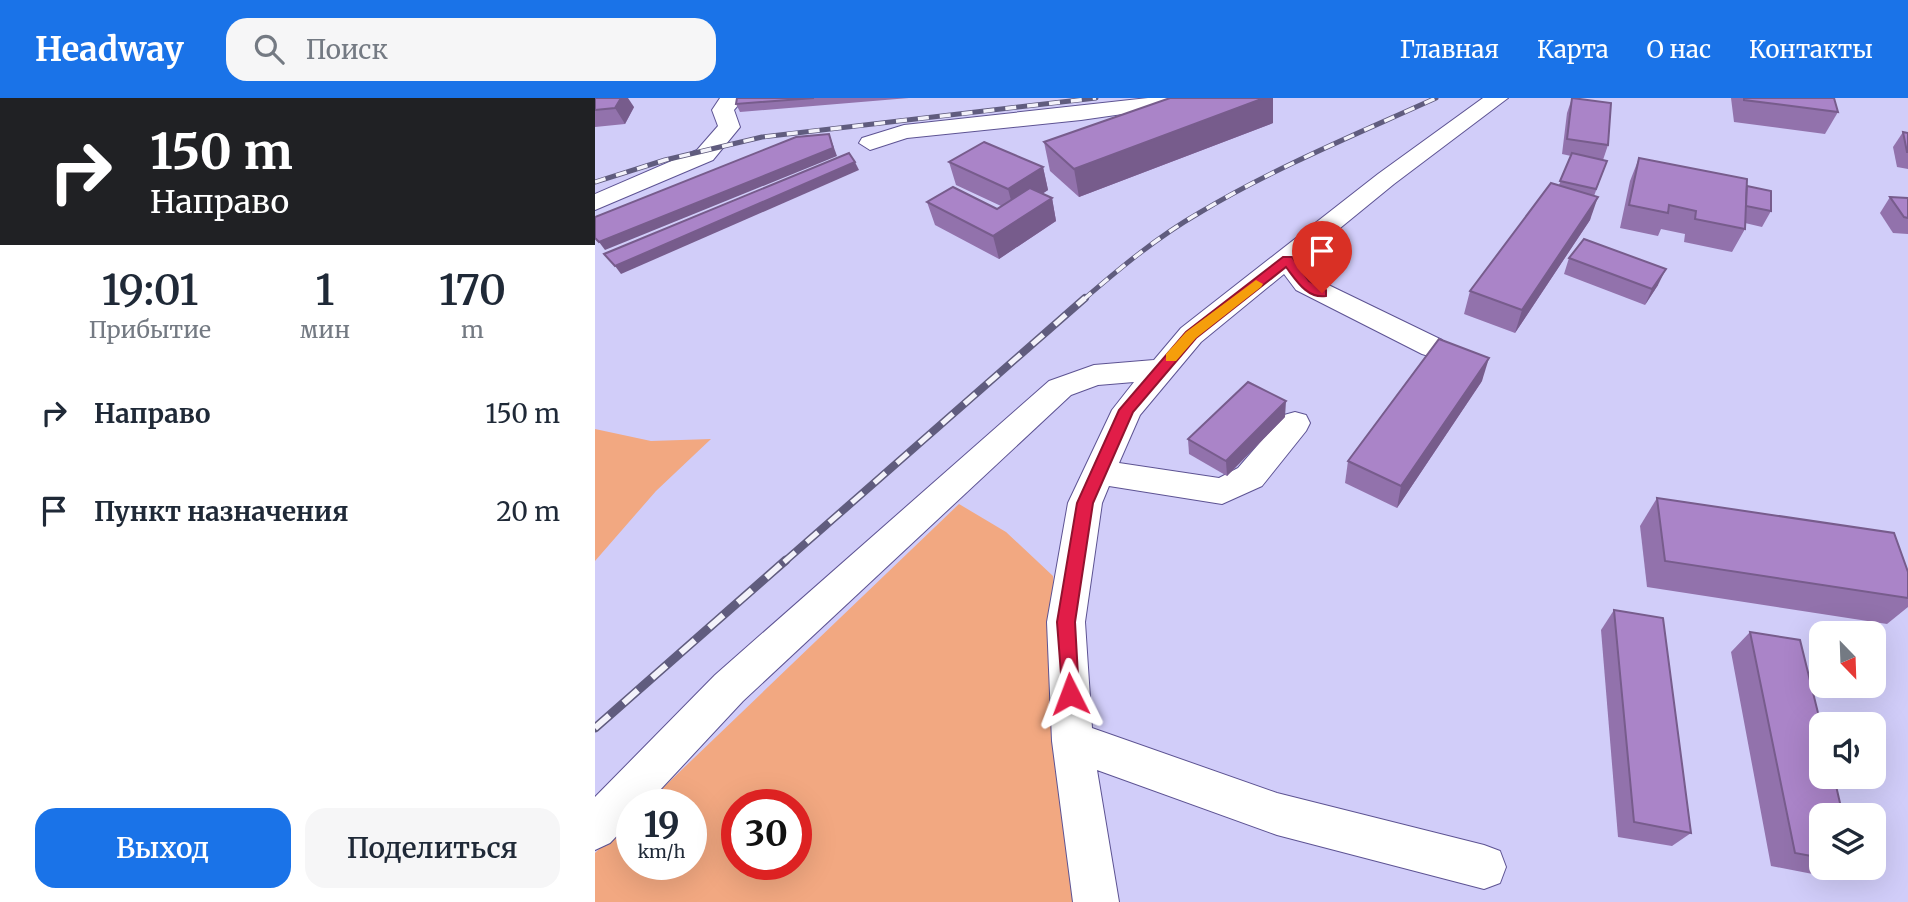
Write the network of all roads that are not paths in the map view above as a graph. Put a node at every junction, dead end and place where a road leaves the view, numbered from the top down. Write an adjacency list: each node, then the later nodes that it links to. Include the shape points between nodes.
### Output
1 (734, 98): 5 (street, via 723,110 729,127 705,155)
2 (1192, 98): 4 (street, via 904,132)
3 (1498, 98): 6 (street, via 1386,178)
4 (870, 143)
5 (595, 203)
6 (1287, 260): 7 (street, via 1305,284); 8 (street, via 1191,335)
7 (1432, 347)
8 (1162, 369): 10 (street, via 1127,410); 12 (street, via 1094,375 1060,388 729,688)
9 (1295, 423): 10 (street, via 1250,477 1221,491)
10 (1099, 472): 11 (street, via 1085,503 1066,622)
11 (1072, 741): 13 (street, via 1277,814); 14 (street)
12 (595, 828)
13 (1484, 867)
14 (1096, 902)

